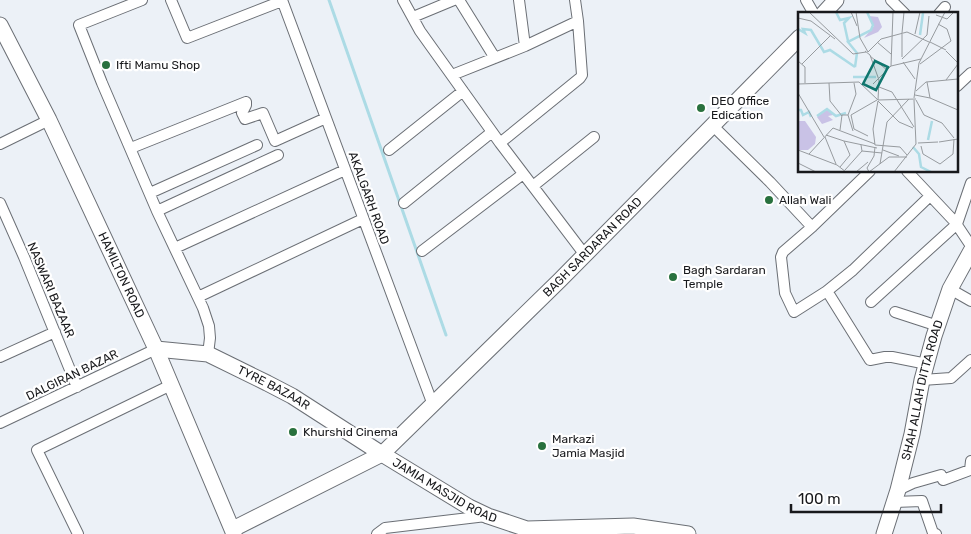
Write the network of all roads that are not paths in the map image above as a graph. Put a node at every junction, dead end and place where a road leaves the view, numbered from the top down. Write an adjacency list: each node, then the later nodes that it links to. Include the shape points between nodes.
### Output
1 (142, 0): 33 (street, via 79,25)
2 (171, 0): 11 (street, via 188,38)
3 (403, 0): 15 (street)
4 (454, 0): 15 (street)
5 (459, 0): 20 (street)
6 (519, 0): 19 (street)
7 (575, 0): 16 (street)
8 (806, 0): 12 (street)
9 (836, 0): 13 (street)
10 (891, 0): 14 (street)
11 (282, 1): 25 (street, AKALGARH ROAD)
12 (813, 12)
13 (825, 12)
14 (903, 12)
15 (413, 17): 22 (street)
16 (578, 21): 19 (street); 30 (street, via 582,75)
17 (0, 26): 26 (street, HAMILTON ROAD)
18 (798, 39): 27 (street, BAGH SARDARAN ROAD)
19 (525, 46): 20 (street)
20 (495, 58): 22 (street)
21 (971, 73): 23 (street)
22 (452, 75): 24 (street)
23 (958, 85)
24 (463, 91): 28 (street); 34 (street)
25 (326, 118): 33 (street, via 275,141 264,113 245,119 242,113 246,102); 36 (street, AKALGARH ROAD)
26 (49, 120): 31 (street); 63 (street, HAMILTON ROAD)
27 (713, 126): 49 (street); 54 (street, BAGH SARDARAN ROAD)
28 (492, 132): 30 (street); 45 (street)
29 (594, 137): 41 (street)
30 (500, 143): 39 (street)
31 (0, 144)
32 (257, 145): 42 (street)
33 (131, 148): 42 (street)
34 (389, 150)
35 (278, 155): 46 (street)
36 (345, 170): 47 (street, AKALGARH ROAD); 51 (street)
37 (869, 172): 49 (street)
38 (908, 172): 43 (street)
39 (524, 174): 41 (street); 53 (street)
40 (971, 183): 48 (street)
41 (533, 186): 54 (street)
42 (150, 192): 46 (street)
43 (930, 196): 48 (street); 56 (street)
44 (0, 203): 62 (street, NASWARI BAZAAR)
45 (404, 203)
46 (157, 211): 51 (street)
47 (363, 219): 57 (street); 71 (street, AKALGARH ROAD)
48 (957, 224): 50 (street); 59 (street)
49 (812, 227): 56 (street, via 783,252 785,293 794,312)
50 (971, 246)
51 (175, 248): 57 (street)
52 (971, 251): 55 (street, SHAH ALLAH DITTA ROAD)
53 (422, 252)
54 (585, 255): 71 (street, BAGH SARDARAN ROAD)
55 (950, 289): 58 (street); 61 (street, SHAH ALLAH DITTA ROAD)
56 (827, 291): 67 (street, via 870,360 892,357)
57 (198, 297): 64 (street, via 209,326)
58 (971, 301)
59 (871, 302)
60 (896, 312): 61 (street)
61 (938, 326): 67 (street, SHAH ALLAH DITTA ROAD)
62 (55, 332): 65 (street); 70 (street, NASWARI BAZAAR)
63 (156, 349): 64 (street, TYRE BAZAAR); 69 (street, HAMILTON ROAD); 70 (street, DALGIRAN BAZAR)
64 (208, 354): 73 (street, TYRE BAZAAR, via 292,396)
65 (0, 357)
66 (971, 360): 68 (street, via 951,378)
67 (927, 364): 68 (street, SHAH ALLAH DITTA ROAD)
68 (922, 380): 75 (street, SHAH ALLAH DITTA ROAD)
69 (171, 385): 78 (street, HAMILTON ROAD); 79 (street, via 37,450)
70 (77, 387): 72 (street, DALGIRAN BAZAR)
71 (433, 405): 73 (street, BAGH SARDARAN ROAD)
72 (0, 424)
73 (382, 454): 76 (street, JAMIA MASJID ROAD); 78 (street, BAGH SARDARAN ROAD)
74 (971, 462): 75 (street, via 970,470 943,480 941,475 913,483)
75 (896, 496): 82 (street, SHAH ALLAH DITTA ROAD); 83 (street, via 922,501)
76 (488, 516): 77 (street, JAMIA MASJID ROAD, via 527,529); 80 (street, via 385,528)
77 (632, 530): 81 (street, JAMIA MASJID ROAD)
78 (233, 531)
79 (78, 534)
80 (377, 534)
81 (688, 534)
82 (884, 534)
83 (936, 534)

